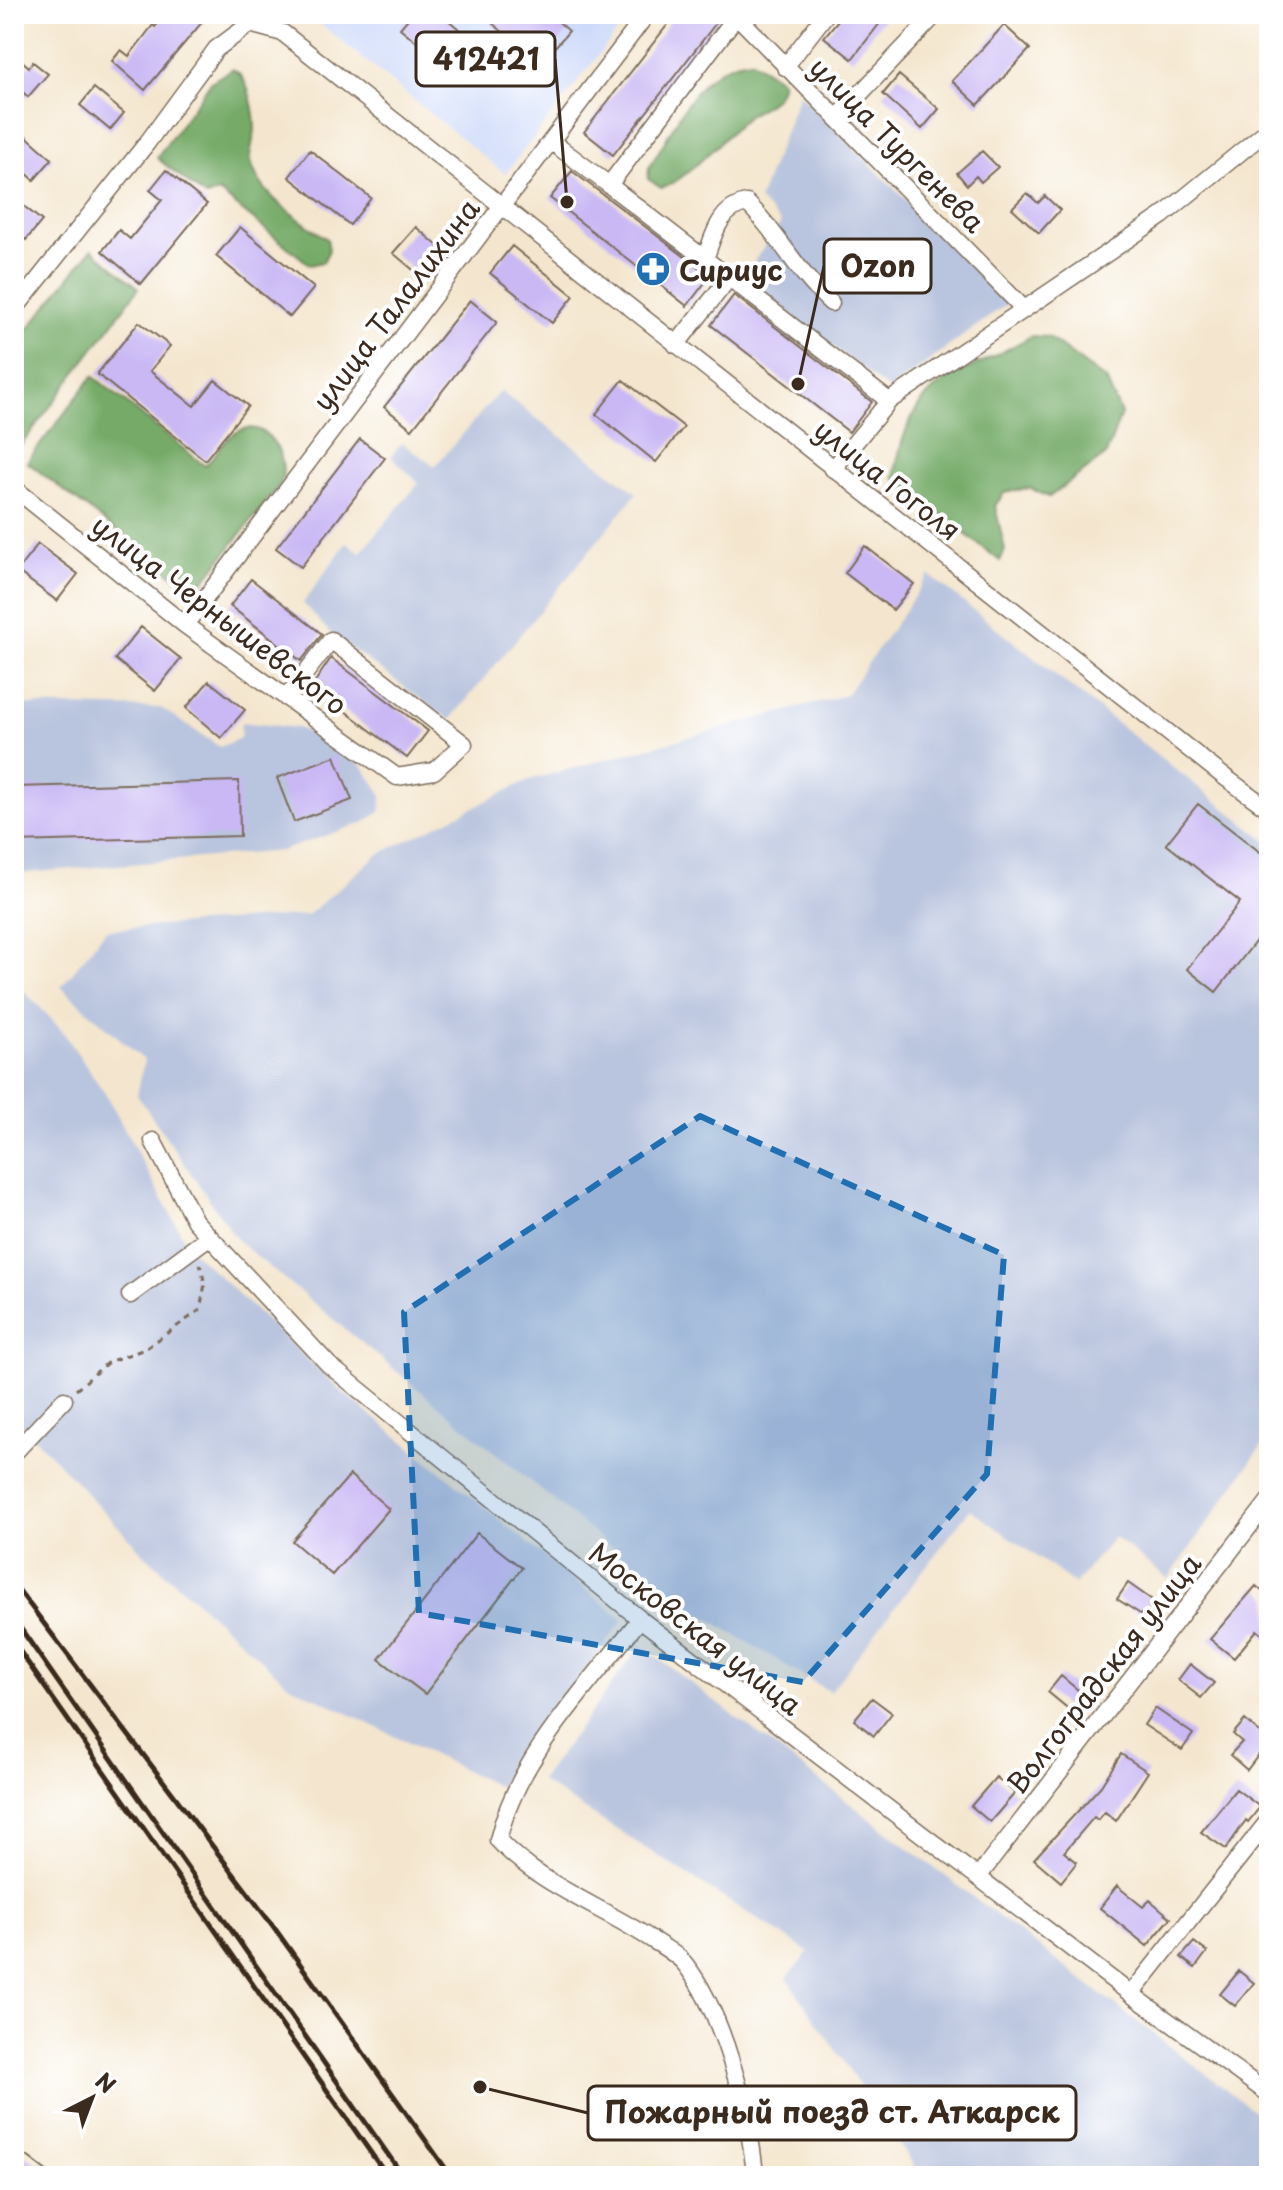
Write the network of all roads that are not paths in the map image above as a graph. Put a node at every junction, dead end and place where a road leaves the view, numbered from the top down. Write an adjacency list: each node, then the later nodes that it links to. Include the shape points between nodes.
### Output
1 (647, 14): 9 (street, улица Талалихина)
2 (826, 14): 6 (street)
3 (936, 14): 7 (street)
4 (737, 15): 6 (street, улица Тургенева); 10 (street)
5 (250, 19): 11 (street, улица Гоголя, via 283,33); 16 (street, via 216,49)
6 (785, 67): 7 (street, улица Тургенева)
7 (838, 117): 15 (street, улица Тургенева)
8 (1269, 129): 15 (street, via 1162,216)
9 (552, 142): 10 (street); 11 (street, улица Талалихина)
10 (609, 185): 12 (street)
11 (502, 205): 17 (street, улица Гоголя); 21 (street, улица Талалихина)
12 (705, 259): 13 (street); 14 (street, via 721,217 734,205 747,203)
13 (729, 278): 17 (street); 18 (street)
14 (831, 303)
15 (1024, 309): 18 (street)
16 (14, 310)
17 (676, 345): 19 (street, улица Гоголя)
18 (889, 401): 19 (street)
19 (833, 469): 23 (street, улица Гоголя)
20 (14, 488): 21 (street, улица Чернышевского)
21 (185, 625): 22 (street, улица Чернышевского)
22 (286, 698): 22 (street, улица Чернышевского, via 397,777 434,771 464,744 331,640)
23 (1267, 807)
24 (153, 1141): 25 (street, Московская улица, via 195,1221)
25 (209, 1237): 26 (street); 30 (street, Московская улица, via 329,1365)
26 (130, 1295)
27 (64, 1400): 28 (street)
28 (14, 1453)
29 (1269, 1501): 32 (street, Волгоградская улица)
30 (640, 1619): 32 (street, Московская улица); 35 (street, via 536,1754 506,1810 498,1840 520,1863 683,1962 707,1999 751,2129)
31 (1269, 1820): 33 (street)
32 (978, 1877): 33 (street, Московская улица)
33 (1131, 1994): 34 (street, Московская улица)
34 (1269, 2094)
35 (755, 2176)

